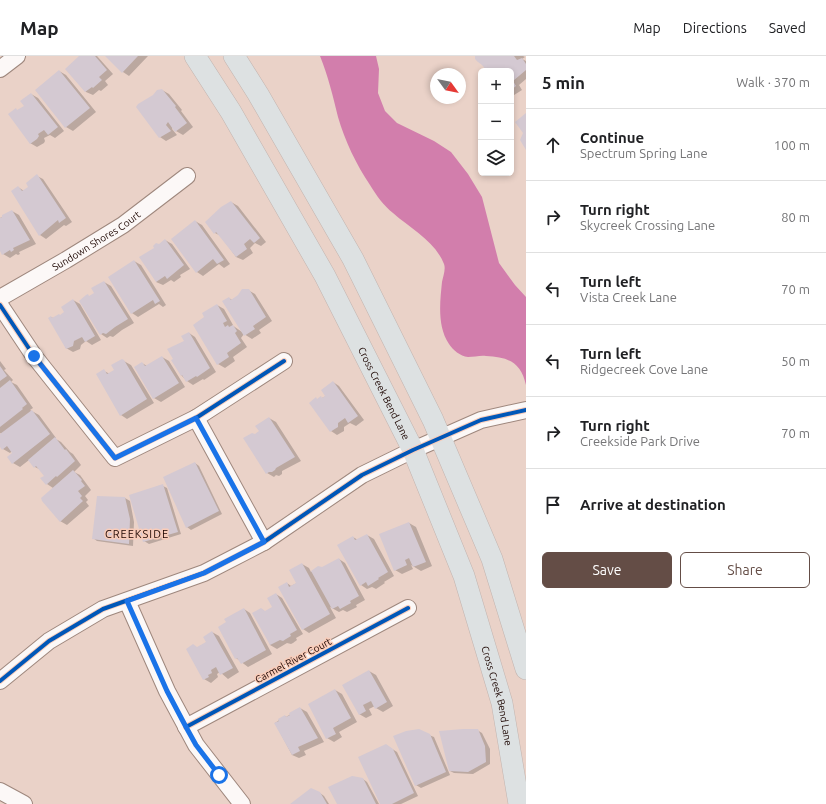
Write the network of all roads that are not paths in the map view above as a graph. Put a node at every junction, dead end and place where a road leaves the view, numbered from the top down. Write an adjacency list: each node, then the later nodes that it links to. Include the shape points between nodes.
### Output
1 (17, 56): 4 (street)
2 (195, 56): 12 (main road, Cross Creek Bend Lane, via 231,112 325,276)
3 (234, 56): 11 (main road, via 353,259)
4 (0, 69)
5 (187, 176): 6 (street, Sundown Shores Court, via 123,225)
6 (0, 298)
7 (0, 305): 10 (street, via 34,356 115,458)
8 (284, 361): 10 (street)
9 (521, 411): 11 (street, via 480,420)
10 (196, 418): 13 (street)
11 (440, 437): 12 (street); 16 (main road, via 492,559)
12 (413, 450): 13 (street, via 362,475); 22 (main road, Cross Creek Bend Lane, via 464,576 502,703)
13 (264, 542): 14 (street, via 204,573)
14 (127, 601): 17 (street, via 103,608 77,623 49,641); 18 (street)
15 (408, 608): 18 (street, Carmel River Court)
16 (526, 669)
17 (0, 681)
18 (186, 727): 21 (street, via 196,745)
19 (0, 790): 20 (street)
20 (24, 804)
21 (242, 804)
22 (519, 804)

